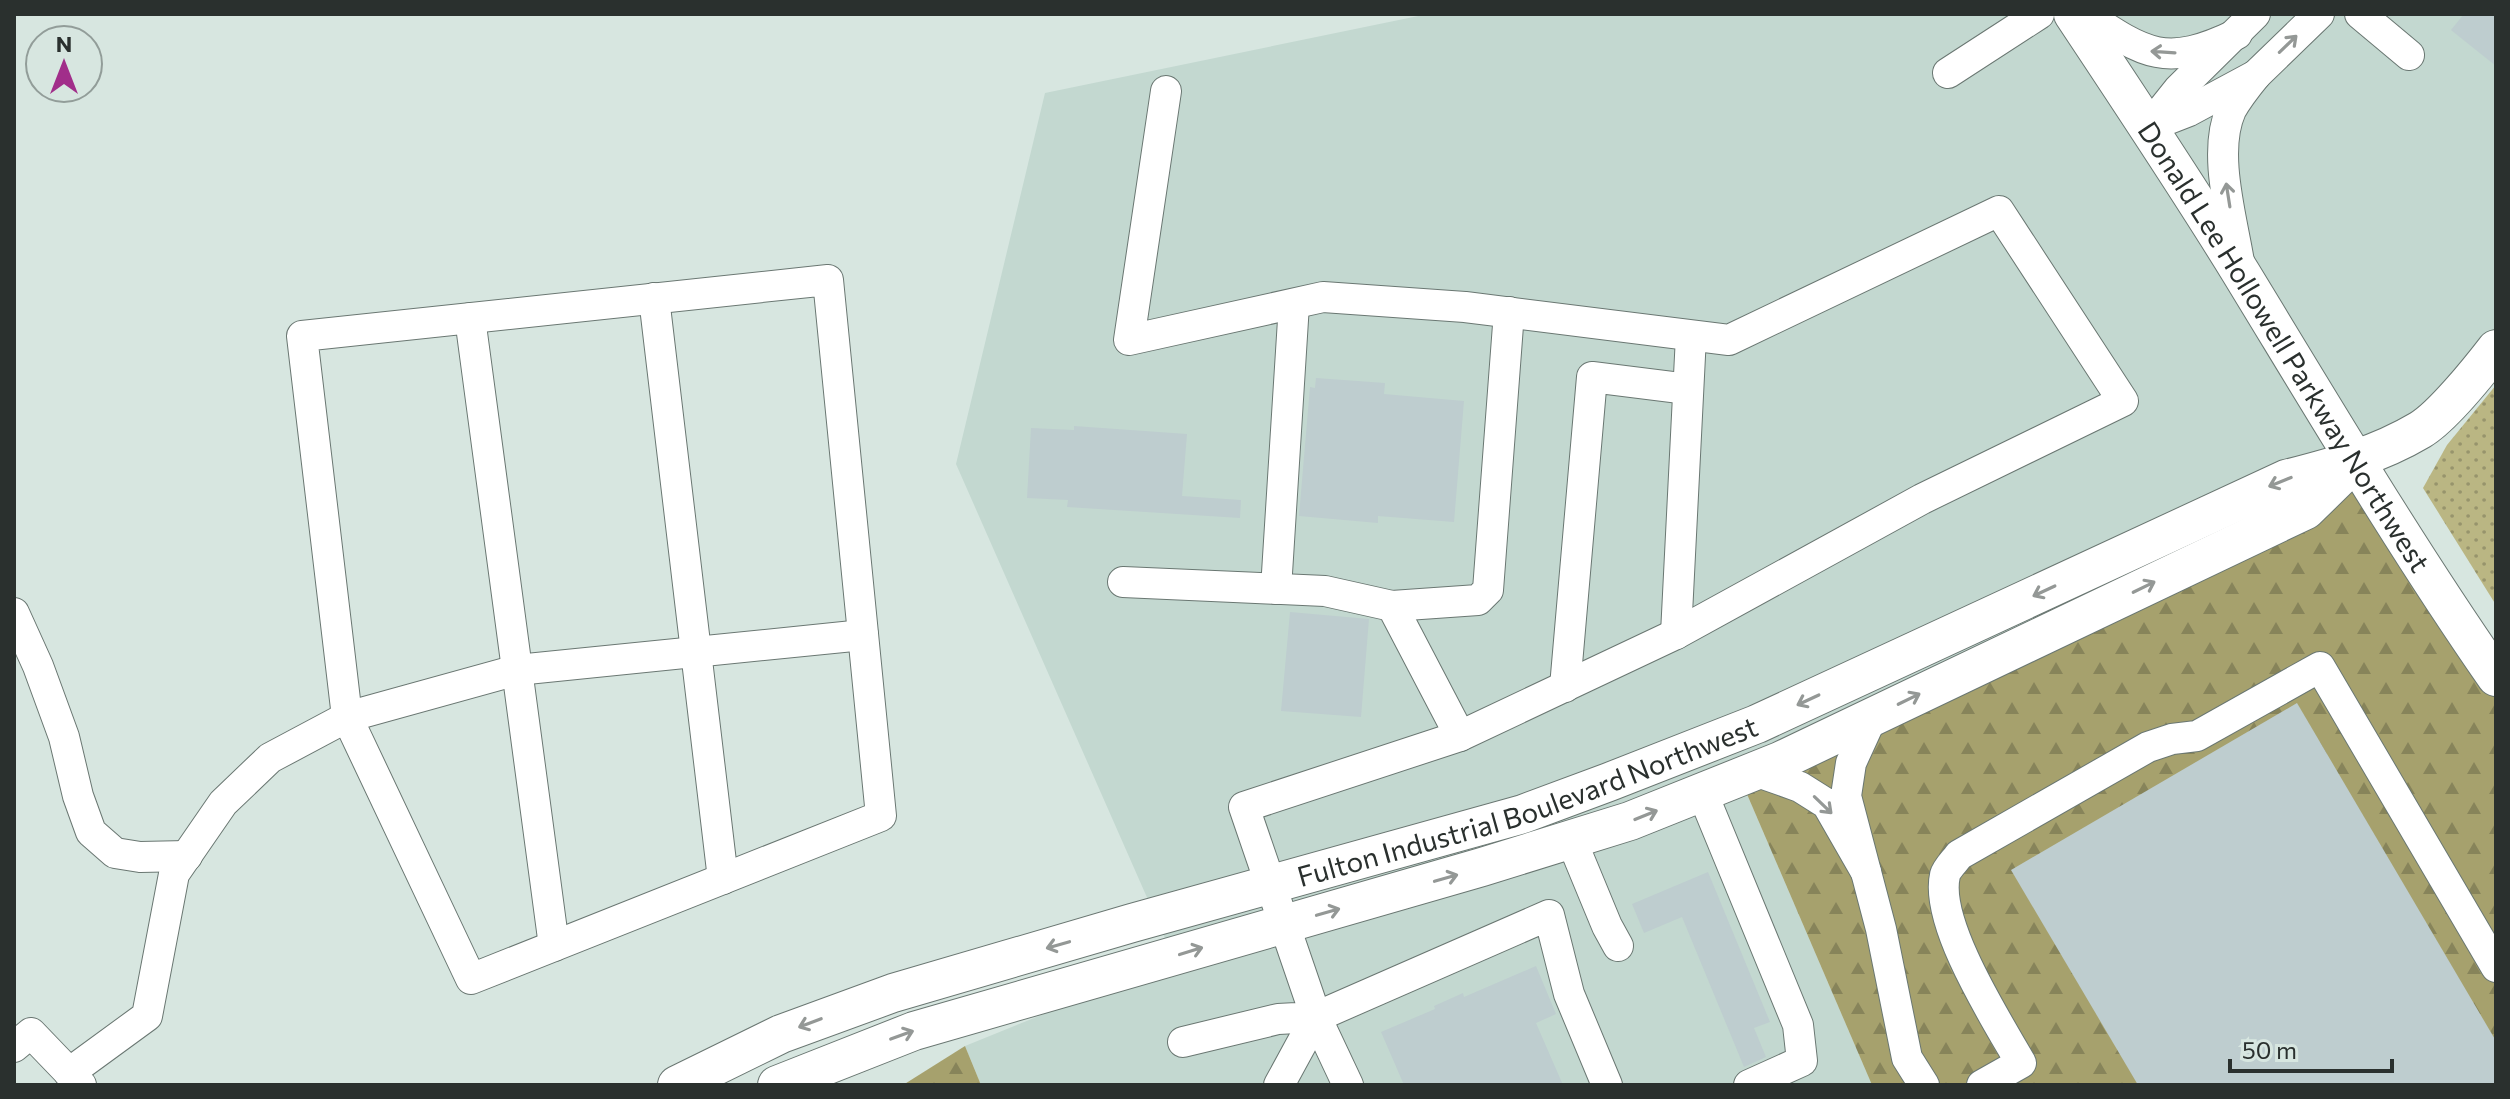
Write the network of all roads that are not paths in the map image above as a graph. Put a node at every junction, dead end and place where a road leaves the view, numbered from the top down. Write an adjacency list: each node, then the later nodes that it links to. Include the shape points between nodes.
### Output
1 (2039, 14): 8 (street)
2 (2073, 14): 11 (main road, Donald Lee Hollowell Parkway Northwest)
3 (2085, 14): 6 (street, one-way to 3, via 2190,53 2148,51)
4 (2319, 14): 9 (street, one-way to 4)
5 (2360, 14): 7 (street)
6 (2246, 24): 11 (street)
7 (2409, 55)
8 (1948, 73)
9 (2256, 75): 11 (street); 12 (street, one-way to 9, via 2223,141 2231,111)
10 (1166, 91): 14 (street, via 1129,340)
11 (2148, 127): 12 (main road, Donald Lee Hollowell Parkway Northwest)
12 (2240, 272): 20 (main road, Donald Lee Hollowell Parkway Northwest)
13 (654, 298): 16 (street); 26 (street, via 828,280); 27 (street)
14 (1294, 304): 15 (street, via 1323,297); 22 (street)
15 (1509, 312): 17 (street); 23 (street, via 1488,590 1478,600)
16 (470, 318): 28 (street); 31 (street, via 302,336)
17 (1691, 336): 19 (street); 25 (street, via 1729,340 1999,211 2123,401 1922,499)
18 (2496, 349): 20 (main road, Fulton Industrial Boulevard Northwest, via 2422,429)
19 (1688, 389): 25 (street); 30 (street, via 1592,377)
20 (2355, 462): 29 (main road, Donald Lee Hollowell Parkway Northwest); 32 (main road, Fulton Industrial Boulevard Northwest, one-way to 20, via 2306,510); 40 (main road, Fulton Industrial Boulevard Northwest, one-way to 40, via 2286,479 1757,724 1609,782 1523,814)
21 (1123, 582): 22 (street)
22 (1276, 589): 23 (street, via 1325,591)
23 (1392, 606): 33 (street)
24 (14, 613): 37 (street, via 64,737 91,832 115,853)
25 (1676, 634): 30 (street)
26 (863, 635): 27 (street); 39 (street, via 881,816)
27 (696, 651): 28 (street); 39 (street)
28 (517, 670): 31 (street); 42 (street)
29 (2496, 677)
30 (1565, 687): 33 (street)
31 (347, 717): 37 (street, via 270,758 223,803); 42 (street, via 471,979)
32 (1872, 717): 34 (main road, Fulton Industrial Boulevard Northwest); 38 (street, via 1851,763 1846,796)
33 (1460, 736): 40 (street, via 1244,807)
34 (1755, 771): 35 (main road, Fulton Industrial Boulevard Northwest); 38 (street, one-way to 38, via 1800,787 1827,804)
35 (1702, 792): 36 (main road, Fulton Industrial Boulevard Northwest, one-way to 35); 55 (street, via 1798,1025 1802,1061)
36 (1571, 839): 41 (main road, Fulton Industrial Boulevard Northwest, one-way to 36); 43 (street)
37 (187, 856): 49 (street, via 174,874 147,1016)
38 (1866, 872): 56 (street, via 1907,1058)
39 (723, 879): 42 (street)
40 (1270, 885): 41 (street); 50 (main road, Fulton Industrial Boulevard Northwest, one-way to 50, via 893,993 781,1034)
41 (1284, 924): 45 (street); 51 (main road, Fulton Industrial Boulevard Northwest, one-way to 41, via 914,1031)
42 (554, 946)
43 (1618, 946)
44 (2496, 967): 48 (street, via 2320,667 2197,736 2148,747 1959,855 1945,874 1945,904 1967,968)
45 (1316, 1017): 47 (street, via 1278,1019); 52 (street); 53 (street); 54 (street, via 1549,915 1569,994)
46 (20, 1032): 49 (street)
47 (1183, 1042)
48 (2028, 1074): 57 (street)
49 (75, 1079)
50 (677, 1085)
51 (777, 1085)
52 (1279, 1085)
53 (1348, 1085)
54 (1607, 1085)
55 (1749, 1085)
56 (1924, 1085)
57 (1982, 1085)

